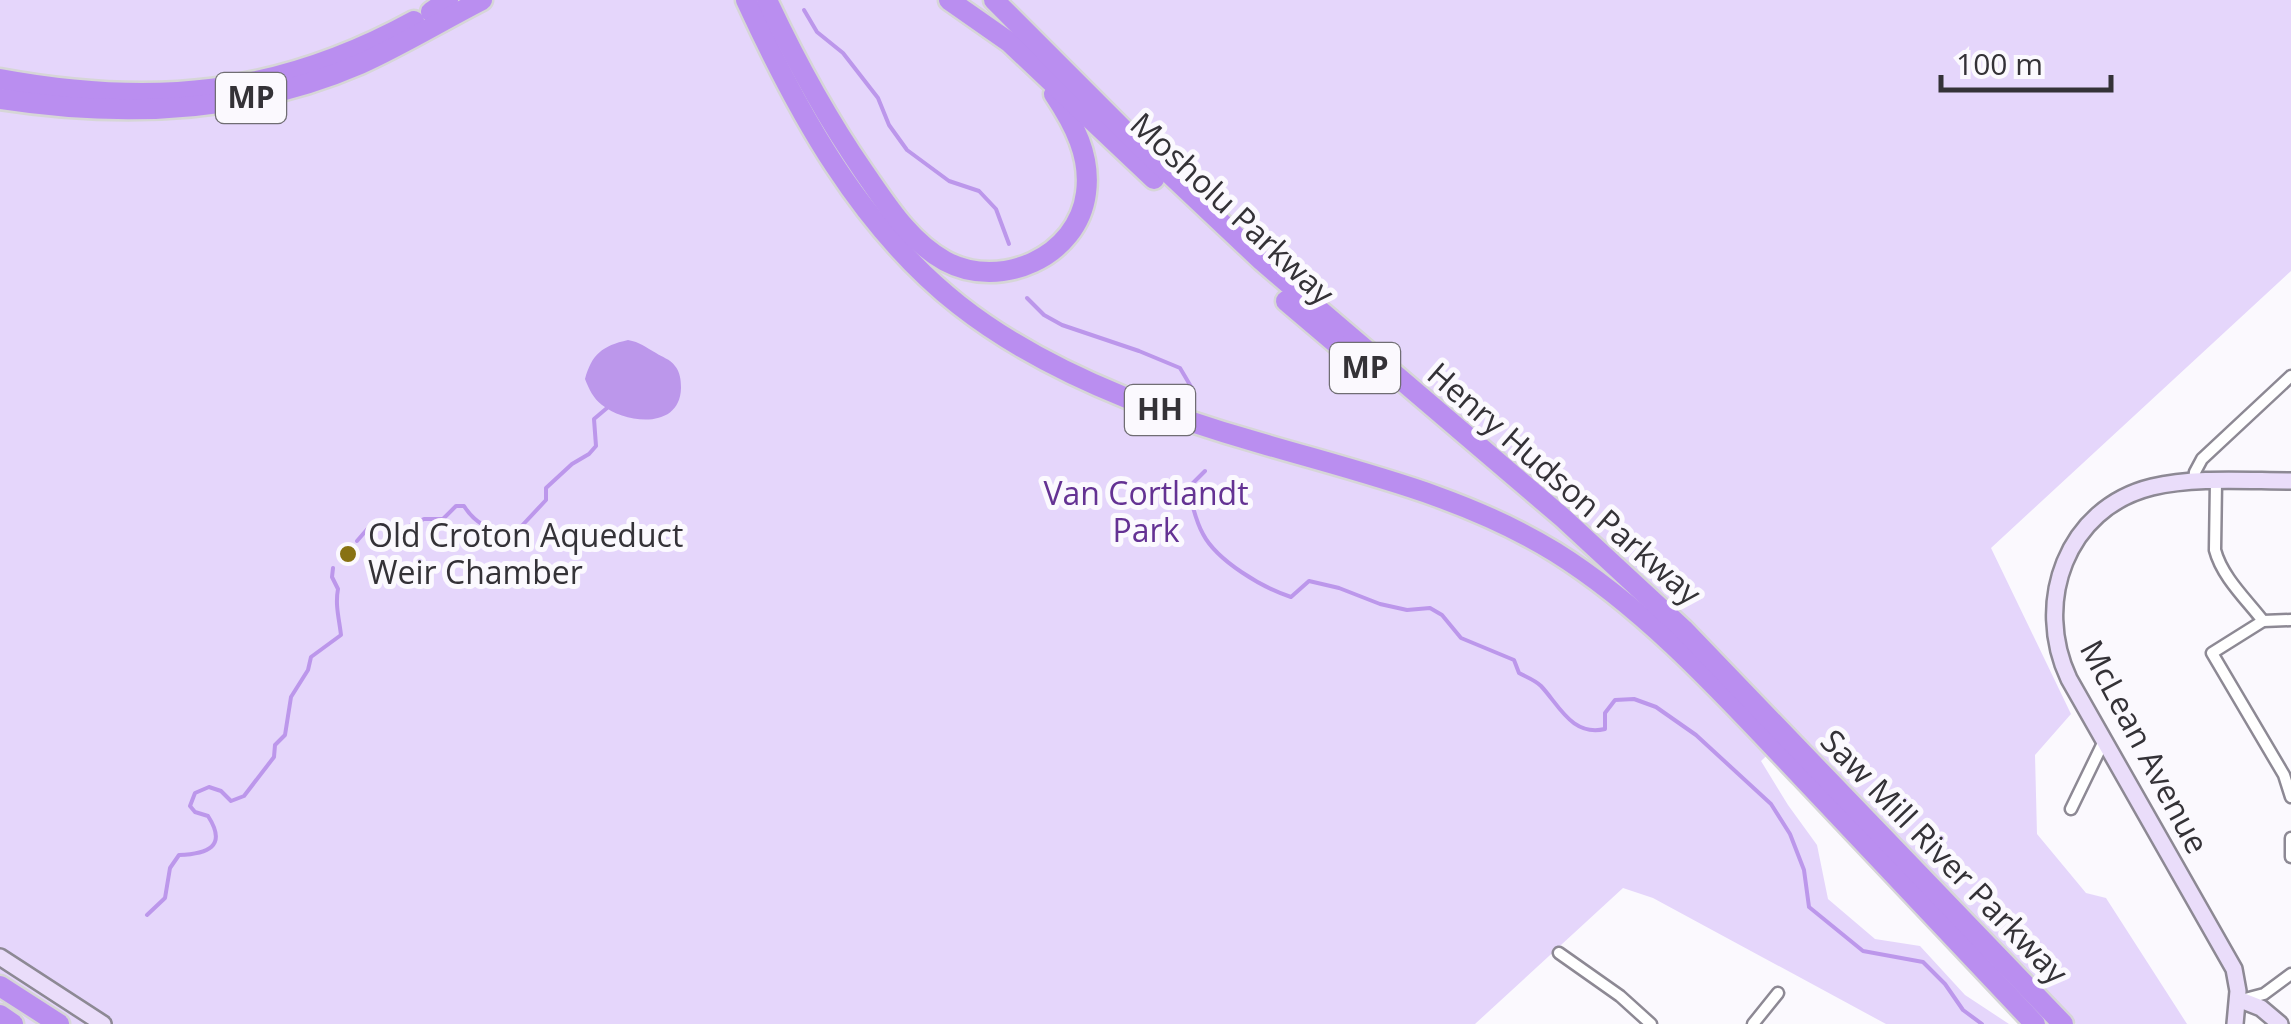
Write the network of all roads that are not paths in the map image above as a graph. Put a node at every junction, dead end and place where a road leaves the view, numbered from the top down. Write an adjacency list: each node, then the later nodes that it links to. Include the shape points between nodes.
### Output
1 (456, 0): 8 (highway, MP)
2 (482, 0): 11 (highway, MP, via 350,68 254,97 125,111)
3 (746, 0): 18 (highway, Henry Hudson Parkway / HH, via 856,196 909,259 975,316 1063,369 1154,408 1485,514 1575,566)
4 (767, 0): 9 (highway, via 812,91 890,210 922,245 962,268 999,272 1035,262 1065,240 1082,212 1082,150)
5 (949, 0): 9 (highway, Mosholu Parkway / MP)
6 (968, 0): 9 (highway, Mosholu Parkway / MP)
7 (994, 0): 9 (highway, Henry Hudson Parkway)
8 (440, 6): 10 (highway, MP, via 331,60 235,87 117,94)
9 (1043, 62): 18 (highway, Mosholu Parkway / MP, via 1284,300 1614,583); 19 (highway, Henry Hudson Parkway, via 1262,261 1624,572 1713,658)
10 (0, 79)
11 (0, 99)
12 (2291, 376): 14 (street, via 2202,459)
13 (2291, 480): 15 (street, McLean Avenue)
14 (2194, 482): 15 (street, McLean Avenue); 20 (street, McLean Avenue, via 2146,489 2107,509 2081,534 2062,569 2054,616 2058,652)
15 (2216, 482): 17 (street, via 2218,559)
16 (2291, 620): 17 (street)
17 (2263, 621): 21 (street, via 2212,653)
18 (1695, 666): 19 (highway, Henry Hudson Parkway / HH)
19 (1776, 737): 37 (highway, Saw Mill River Parkway); 38 (highway, Saw Mill River Parkway)
20 (2104, 741): 22 (street); 30 (street, McLean Avenue, via 2229,960)
21 (2291, 797)
22 (2071, 809)
23 (2291, 838): 24 (street)
24 (2291, 857)
25 (1559, 953): 35 (street)
26 (0, 957): 34 (street)
27 (2291, 974): 30 (street, via 2264,994)
28 (0, 986): 33 (highway)
29 (1778, 993): 36 (street)
30 (2238, 999): 39 (street, McLean Avenue); 40 (street)
31 (0, 1016): 32 (highway)
32 (13, 1024)
33 (59, 1024)
34 (103, 1024)
35 (1651, 1024)
36 (1752, 1024)
37 (2035, 1024)
38 (2063, 1024)
39 (2235, 1024)
40 (2280, 1024)

